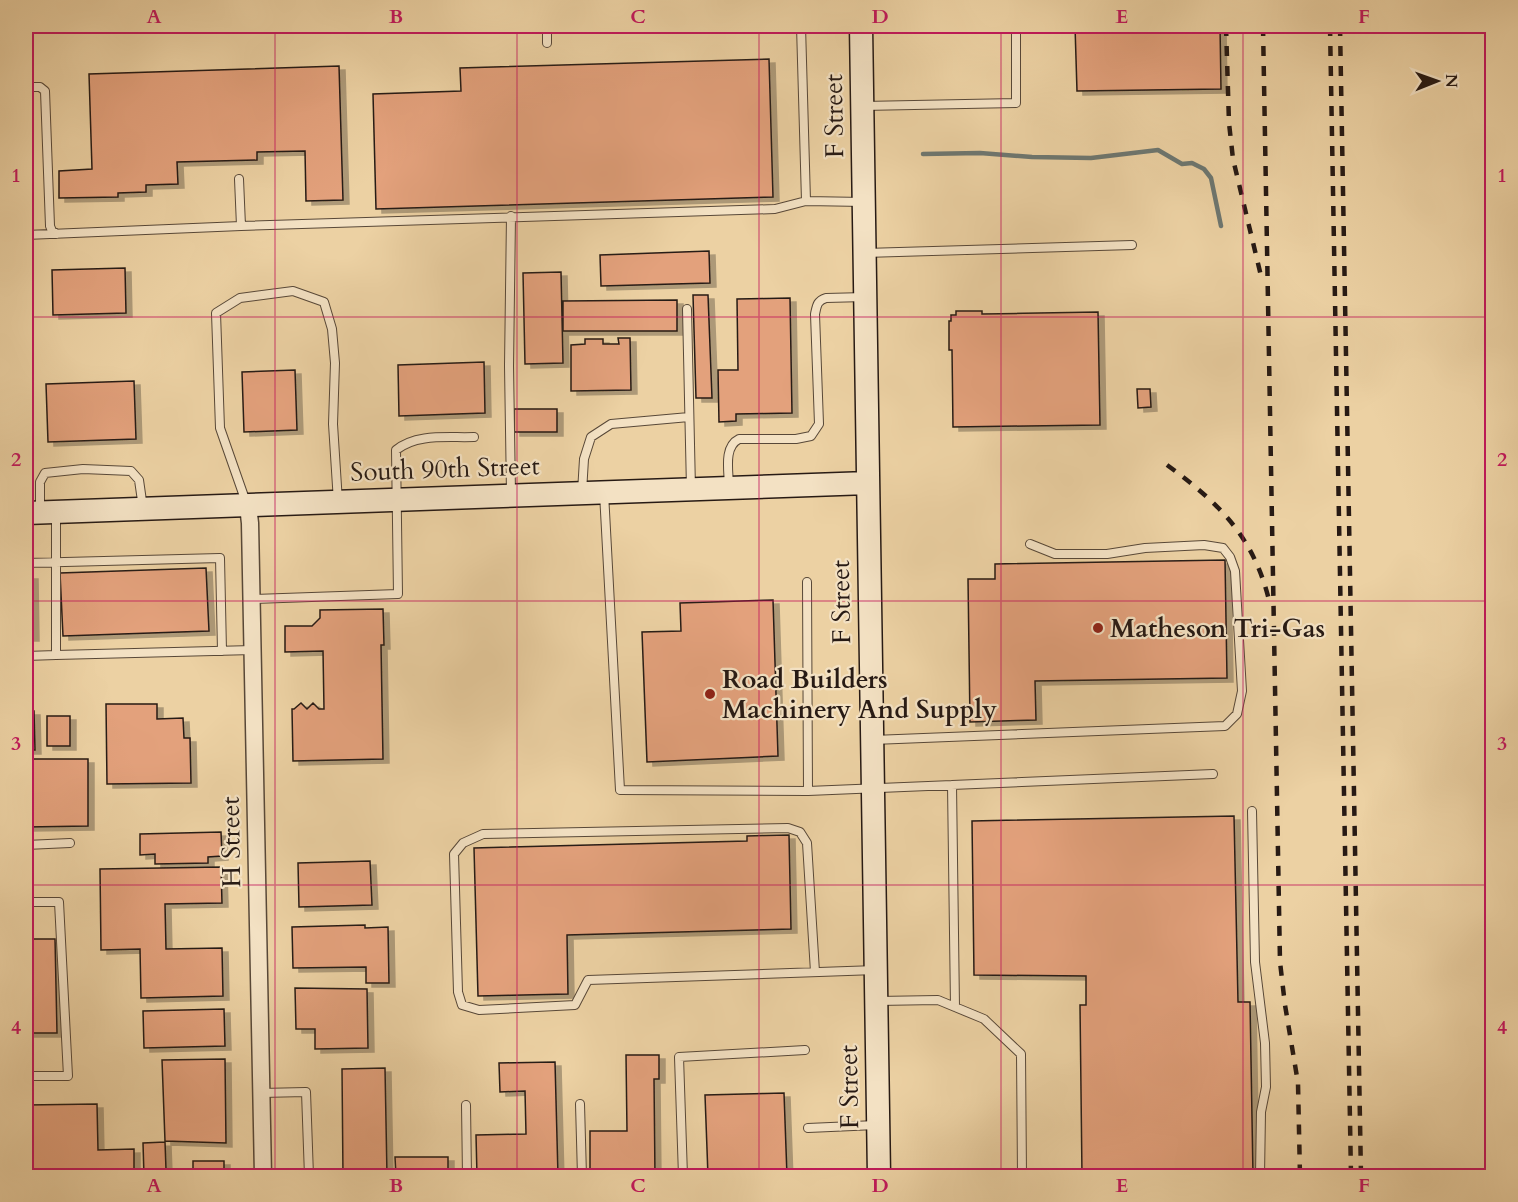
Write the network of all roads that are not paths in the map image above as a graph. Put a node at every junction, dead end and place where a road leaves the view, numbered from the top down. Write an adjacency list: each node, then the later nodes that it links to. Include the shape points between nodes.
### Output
1 (547, 26): 5 (lane)
2 (801, 26): 9 (lane)
3 (861, 26): 7 (street, F Street)
4 (1016, 26): 7 (lane, via 1016,103)
5 (548, 44)
6 (26, 87): 13 (lane, via 45,91 50,226)
7 (862, 106): 10 (street, F Street)
8 (238, 179): 12 (lane)
9 (806, 201): 10 (lane); 11 (lane, via 775,209)
10 (864, 202): 16 (street, F Street)
11 (511, 216): 12 (lane); 26 (lane)
12 (241, 226): 13 (lane)
13 (57, 234): 14 (lane)
14 (26, 235)
15 (1131, 244): 16 (lane)
16 (865, 253): 17 (street, F Street)
17 (865, 297): 21 (street, F Street); 22 (lane, via 826,298 817,304 816,430 811,436 796,439 733,442 729,451)
18 (687, 309): 19 (lane)
19 (689, 417): 23 (lane); 25 (lane, via 611,424 591,437)
20 (474, 437): 27 (lane, via 417,439 396,450)
21 (868, 483): 22 (street, South 90th Street); 41 (street, F Street)
22 (729, 488): 23 (street, South 90th Street)
23 (691, 489): 24 (street, South 90th Street)
24 (604, 492): 25 (street, South 90th Street); 45 (lane, via 620,790)
25 (582, 493): 26 (street, South 90th Street)
26 (510, 495): 27 (street, South 90th Street)
27 (397, 499): 28 (street, South 90th Street); 36 (lane, via 398,594)
28 (338, 502): 29 (street, South 90th Street); 29 (lane, via 332,329 324,302 293,291 240,298 216,313 220,428)
29 (248, 506): 30 (street, South 90th Street); 36 (street, H Street)
30 (143, 509): 31 (street, South 90th Street); 31 (lane, via 139,480 131,471 83,469 45,473 40,482)
31 (40, 512): 34 (lane)
32 (1030, 543): 41 (lane, via 1055,554 1107,554 1204,545 1222,548 1235,571 1242,691 1237,714 1225,726)
33 (26, 563): 34 (lane)
34 (55, 563): 38 (lane, via 220,558); 39 (lane)
35 (807, 582): 45 (lane)
36 (252, 599): 37 (street, H Street)
37 (253, 650): 38 (lane); 56 (street, H Street)
38 (222, 651): 39 (lane)
39 (56, 655): 40 (lane)
40 (26, 656)
41 (872, 740): 44 (street, F Street)
42 (1213, 774): 43 (lane)
43 (952, 785): 44 (lane); 53 (lane)
44 (874, 788): 45 (lane); 50 (street, F Street)
45 (808, 791)
46 (1252, 811): 68 (lane, via 1255,962 1266,1087 1261,1112)
47 (70, 843): 48 (lane)
48 (26, 844)
49 (26, 902): 55 (lane, via 60,902 68,1076)
50 (876, 970): 51 (lane); 52 (street, F Street)
51 (815, 972): 51 (lane, via 588,980 575,1005 479,1011 462,1005 458,992 454,854 463,843 483,834 788,828 800,831 807,843)
52 (877, 1001): 53 (lane, via 938,1000); 59 (street, F Street)
53 (955, 1007): 67 (lane, via 984,1019 1021,1054)
54 (805, 1050): 65 (lane, via 679,1057)
55 (26, 1076)
56 (261, 1093): 61 (street, H Street); 62 (lane, via 306,1092)
57 (580, 1104): 64 (lane)
58 (466, 1105): 63 (lane)
59 (878, 1125): 60 (lane); 66 (street, F Street)
60 (808, 1128)
61 (263, 1176)
62 (309, 1176)
63 (467, 1176)
64 (582, 1176)
65 (683, 1176)
66 (879, 1176)
67 (1022, 1176)
68 (1260, 1176)

